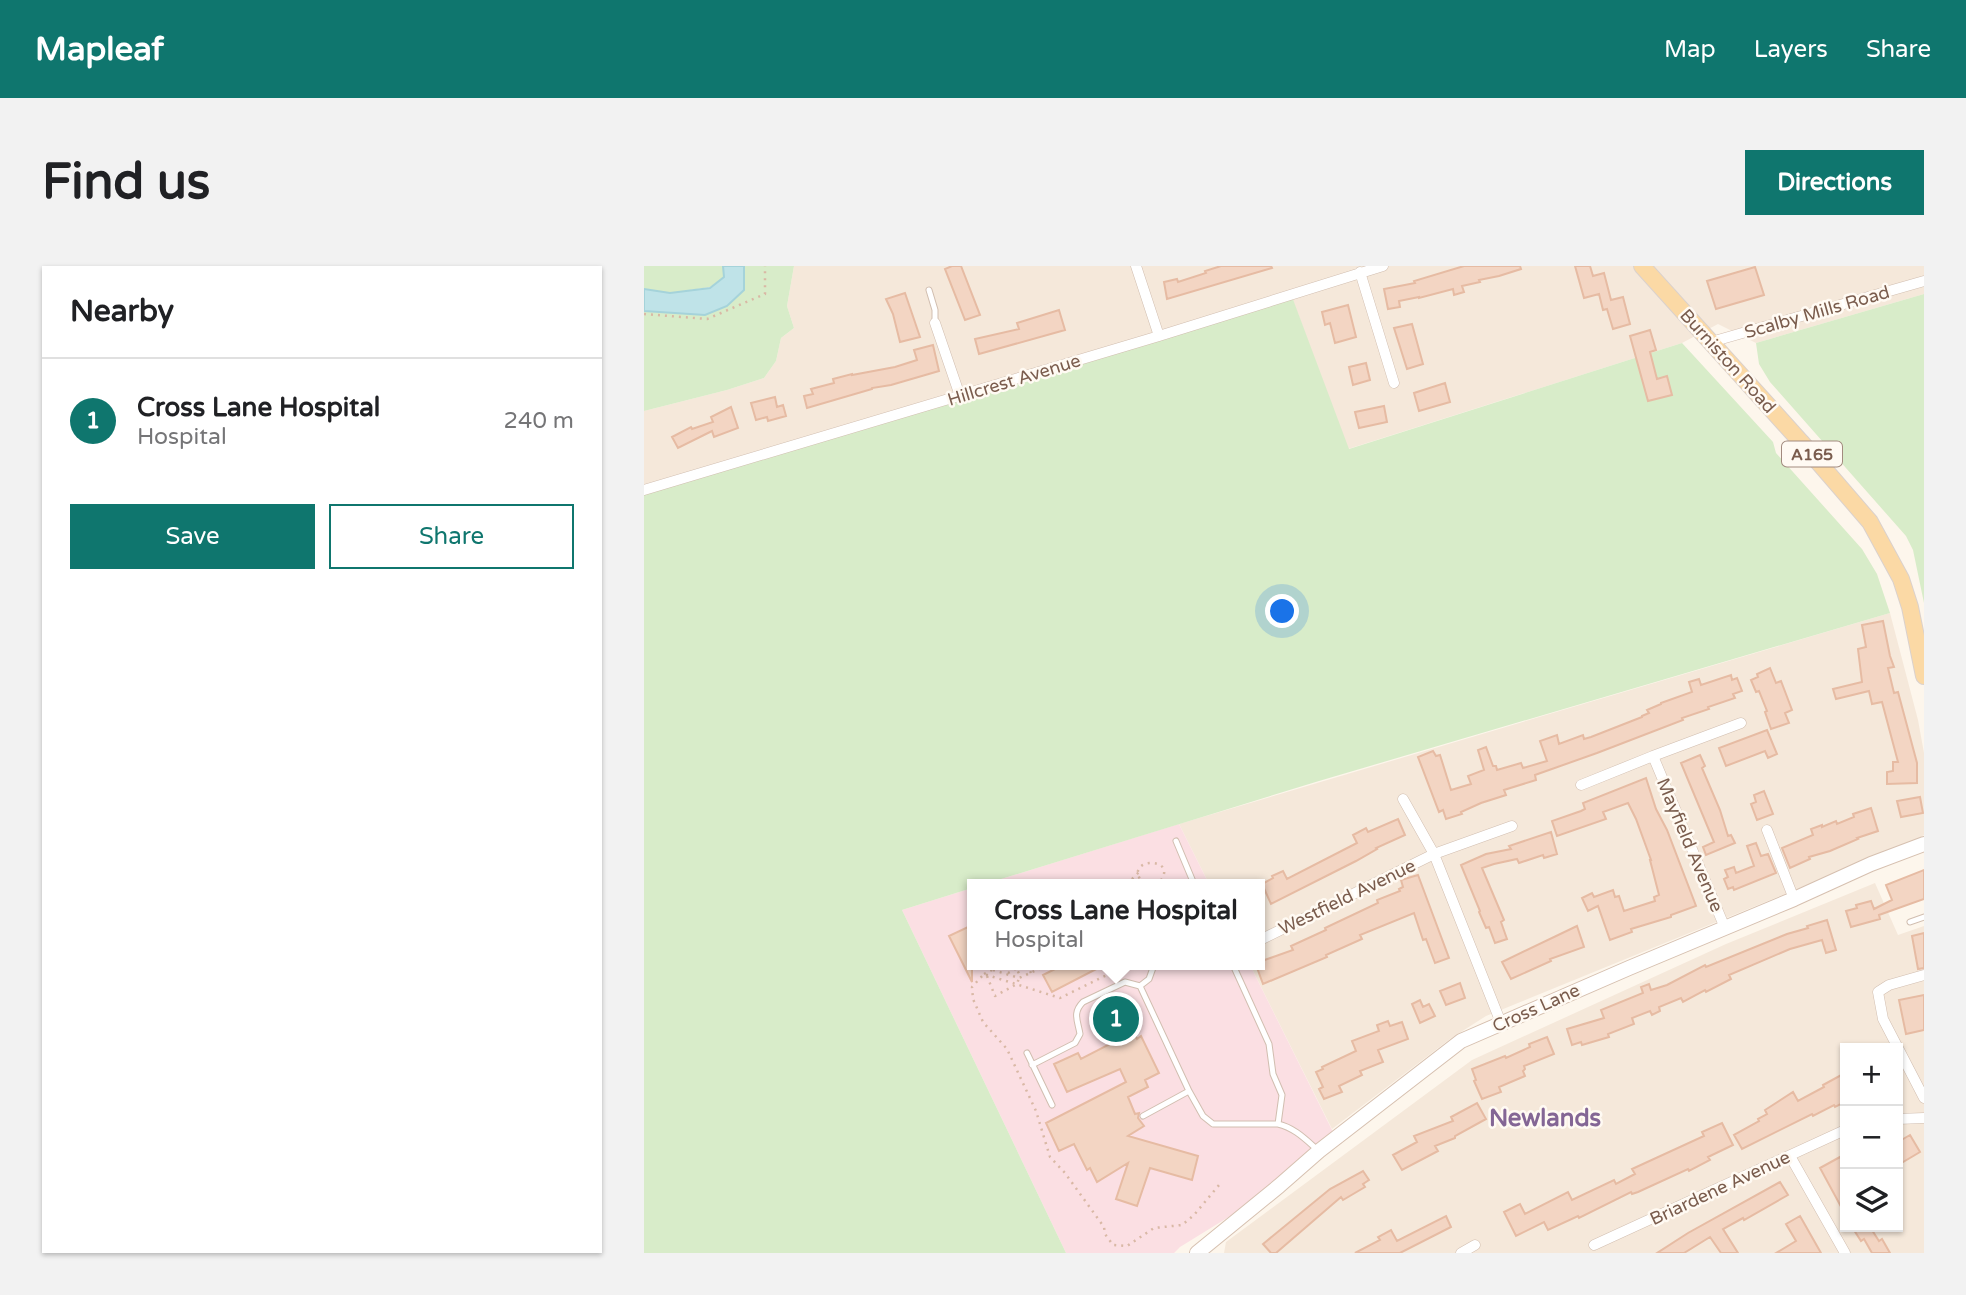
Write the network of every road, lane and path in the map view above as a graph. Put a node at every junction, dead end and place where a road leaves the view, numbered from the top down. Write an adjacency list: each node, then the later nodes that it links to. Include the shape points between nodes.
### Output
1 (765, 266): 8 (path, via 765,295 707,319)
2 (1136, 266): 10 (street)
3 (1383, 266): 5 (street, Hillcrest Avenue)
4 (1642, 266): 11 (main road, Burniston Road / A165)
5 (1360, 272): 10 (street, Hillcrest Avenue); 12 (street)
6 (1924, 281): 11 (street, Scalby Mills Road)
7 (929, 290): 9 (lane)
8 (644, 314)
9 (935, 323): 13 (street)
10 (1159, 336): 13 (street, Hillcrest Avenue)
11 (1711, 342): 15 (main road, Burniston Road / A165, via 1870,522 1901,579)
12 (1394, 383)
13 (960, 396): 14 (street, Hillcrest Avenue)
14 (644, 490)
15 (1924, 676)
16 (1741, 723): 17 (street)
17 (1653, 756): 18 (street, Mayfield Avenue); 33 (street, Mayfield Avenue)
18 (1581, 785)
19 (1403, 799): 24 (street, Westfield Avenue)
20 (1513, 826): 24 (street, Westfield Avenue)
21 (1767, 830): 30 (street)
22 (1176, 841): 29 (lane)
23 (1924, 844): 30 (street, Cross Lane)
24 (1434, 854): 34 (street, Westfield Avenue); 51 (street, Westfield Avenue)
25 (1139, 872): 26 (path); 27 (path); 28 (path, via 1146,862 1158,863)
26 (1132, 879)
27 (1140, 879)
28 (1162, 879)
29 (1192, 879)
30 (1794, 899): 33 (street, Cross Lane)
31 (1924, 917): 32 (lane)
32 (1910, 922)
33 (1725, 928): 51 (street, Cross Lane)
34 (1265, 937)
35 (993, 970): 44 (path); 45 (path)
36 (1006, 970): 45 (path)
37 (1013, 970): 45 (path)
38 (1017, 970): 48 (path)
39 (1028, 970): 46 (path)
40 (1036, 970): 46 (path)
41 (1115, 970): 49 (path, via 1060,998)
42 (1152, 970): 50 (lane)
43 (1235, 970): 60 (lane, via 1269,1044 1273,1074 1282,1095)
44 (985, 974): 49 (path); 49 (path, via 995,996); 64 (path, via 972,987 983,1022 1006,1049 1036,1111 1050,1157 1104,1227 1110,1242 1127,1246 1154,1228 1182,1225)
45 (1008, 974): 48 (path)
46 (1031, 974): 48 (path)
47 (1924, 975): 55 (street, via 1878,992 1883,1019)
48 (1020, 978): 49 (path)
49 (1017, 984)
50 (1140, 986): 53 (lane, via 1125,982 1083,1002 1075,1014 1080,1034 1075,1042); 54 (lane)
51 (1501, 1023): 62 (street, Cross Lane, via 1461,1041)
52 (1027, 1054): 53 (lane)
53 (1032, 1065): 56 (lane)
54 (1189, 1091): 57 (lane); 60 (lane, via 1213,1124)
55 (1924, 1098)
56 (1052, 1105)
57 (1143, 1115)
58 (1903, 1117): 59 (street)
59 (1924, 1118)
60 (1279, 1124): 62 (lane)
61 (1840, 1132): 63 (street, Briardene Avenue)
62 (1319, 1151): 67 (street, Cross Lane)
63 (1790, 1156): 66 (street, Briardene Avenue); 69 (street)
64 (1219, 1185)
65 (1475, 1245): 68 (street)
66 (1594, 1245)
67 (1197, 1253)
68 (1461, 1253)
69 (1844, 1253)

